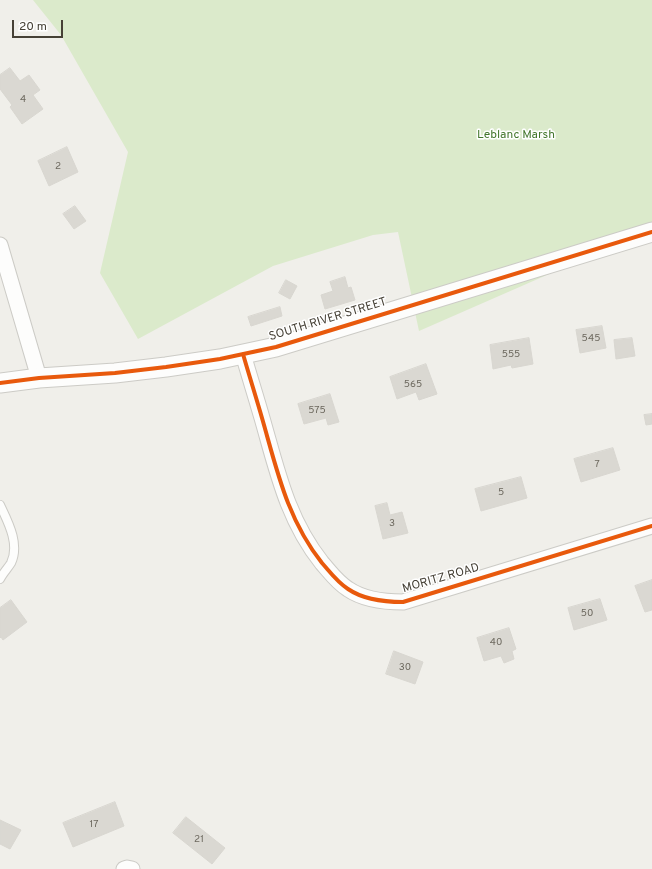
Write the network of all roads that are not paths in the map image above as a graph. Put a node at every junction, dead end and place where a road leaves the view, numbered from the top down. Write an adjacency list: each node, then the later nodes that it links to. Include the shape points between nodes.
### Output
1 (652, 232): 3 (street, SOUTH RIVER STREET, via 276,347)
2 (0, 245): 4 (street)
3 (243, 354): 4 (street, SOUTH RIVER STREET, via 166,367); 7 (street, MORITZ ROAD, via 281,486 292,513 308,542 334,577 348,589 364,597 380,602 403,602)
4 (39, 378): 5 (street, SOUTH RIVER STREET)
5 (0, 383)
6 (0, 505): 8 (lane, via 11,527 14,549 11,562)
7 (652, 526)
8 (0, 579)
9 (124, 869): 10 (street)
10 (132, 869)

